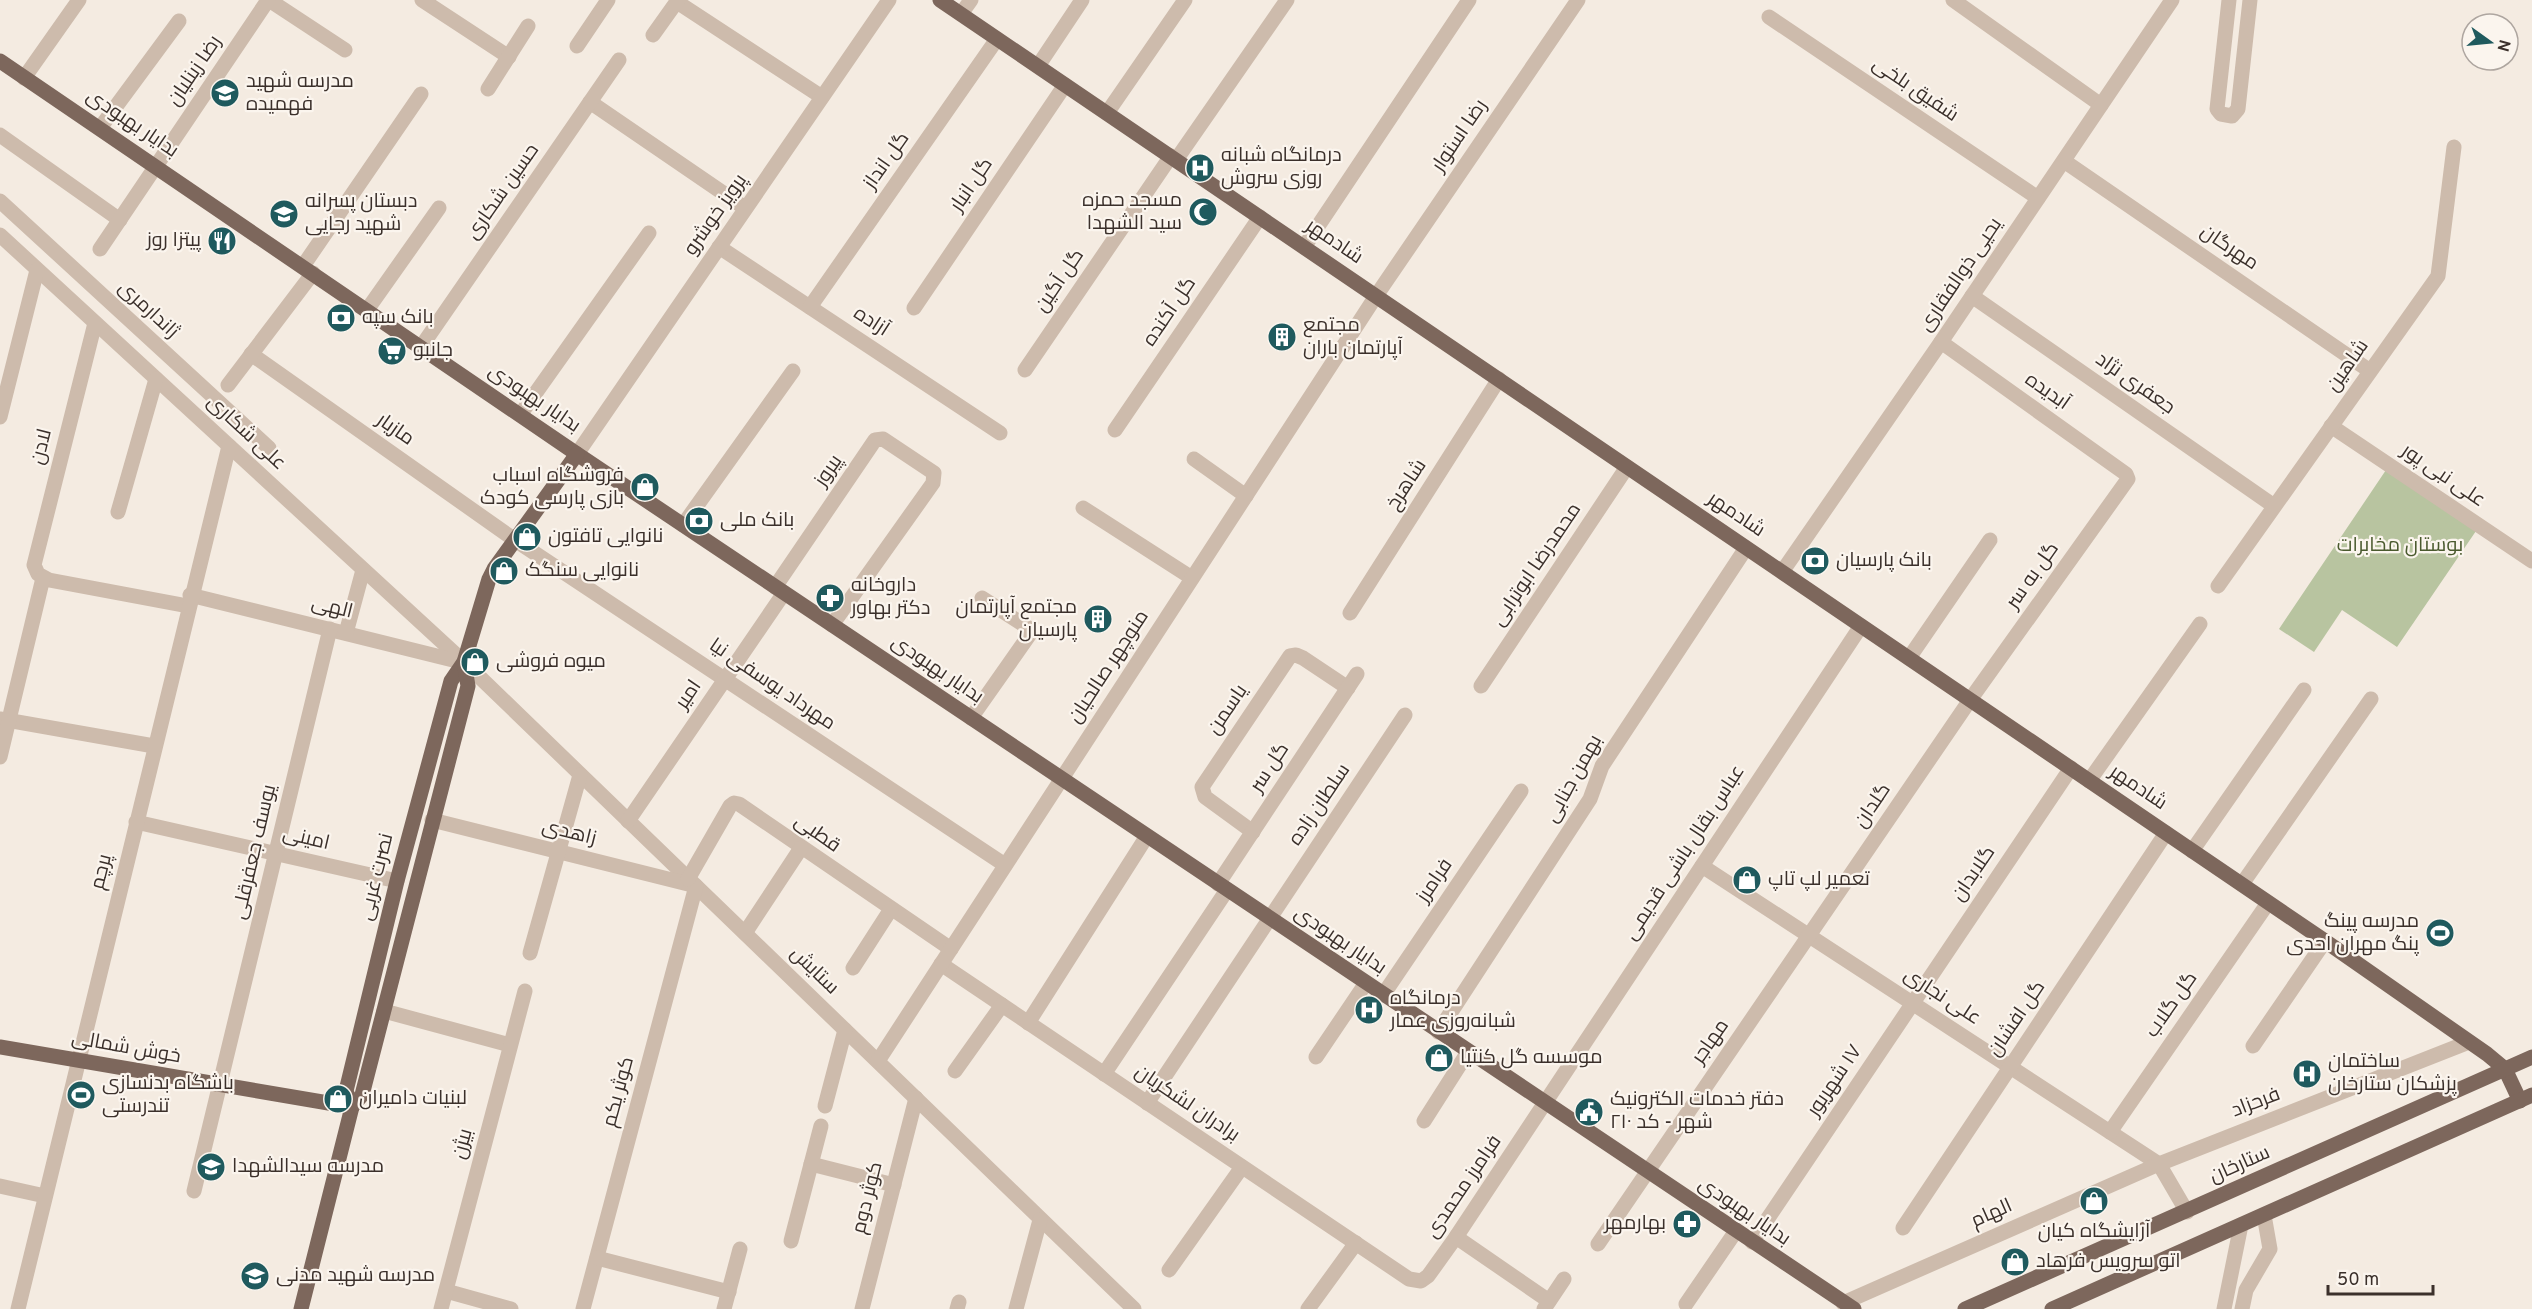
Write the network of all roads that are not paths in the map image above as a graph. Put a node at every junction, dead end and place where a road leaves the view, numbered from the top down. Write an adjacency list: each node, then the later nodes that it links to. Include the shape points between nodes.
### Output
1 (79, 0): 32 (street)
2 (422, 0): 28 (street)
3 (608, 0): 26 (street)
4 (889, 0): 36 (street, پرویز خوشرو)
5 (940, 0): 19 (main road, شادمهر)
6 (971, 0): 19 (street)
7 (1082, 0): 31 (street)
8 (1185, 0): 39 (street)
9 (1287, 0): 43 (street, گل آگین)
10 (1469, 0): 55 (street)
11 (1578, 0): 59 (street, رضا استوار)
12 (1953, 0): 38 (street)
13 (2156, 0): 21 (street)
14 (2172, 0): 21 (street, یحیی ذوالفقاری)
15 (2229, 0): 16 (street, via 2217,109 2226,116 2232,116 2238,109)
16 (2250, 0)
17 (677, 1): 24 (street); 36 (street)
18 (264, 2): 27 (street); 45 (street, رضا زینلیان)
19 (961, 14): 25 (main road, شادمهر)
20 (1769, 18): 46 (street, شفیق بلخی)
21 (2159, 19): 38 (street, یحیی ذوالفقاری)
22 (179, 21): 40 (street)
23 (528, 26): 28 (street)
24 (653, 35)
25 (998, 39): 31 (main road, شادمهر); 61 (street, گل انداز)
26 (577, 46)
27 (345, 50)
28 (509, 57): 34 (street)
29 (619, 60): 37 (street, حسین شکاری)
30 (0, 61): 32 (main road, بدایار بهبودی)
31 (1038, 66): 33 (main road, شادمهر)
32 (24, 78): 40 (main road, بدایار بهبودی)
33 (1065, 85): 39 (main road, شادمهر); 62 (street, گل انبار)
34 (488, 89)
35 (421, 94): 57 (street)
36 (822, 97): 49 (street, پرویز خوشرو)
37 (590, 102): 49 (street); 66 (street, حسین شکاری)
38 (2101, 105): 44 (street, یحیی ذوالفقاری)
39 (1107, 113): 43 (main road, شادمهر)
40 (100, 128): 45 (main road, بدایار بهبودی)
41 (0, 135): 51 (street)
42 (2454, 147): 70 (street, شاهین, via 2438,276)
43 (1173, 158): 50 (main road, شادمهر); 68 (street, گل آگین)
44 (2064, 161): 46 (street, یحیی ذوالفقاری); 70 (street, مهرگان)
45 (156, 165): 51 (street, رضا زینلیان); 57 (main road, بدایار بهبودی)
46 (2038, 198): 60 (street, یحیی ذوالفقاری)
47 (0, 201): 80 (street, ژاندارمری)
48 (439, 208): 63 (street)
49 (746, 208): 54 (street, پرویز خوشرو)
50 (1260, 218): 55 (main road, شادمهر); 77 (street, گل آکنده)
51 (120, 220): 56 (street, رضا زینلیان)
52 (649, 233): 74 (street)
53 (0, 235): 58 (street, علی شکاری)
54 (719, 247): 61 (street, آزاده); 81 (street, پرویز خوشرو)
55 (1304, 247): 59 (main road, شادمهر)
56 (100, 249)
57 (308, 269): 63 (main road, بدایار بهبودی); 67 (street)
58 (37, 270): 64 (street, علی شکاری); 75 (street)
59 (1376, 296): 72 (main road, شادمهر); 85 (street, منوچهر صالحیان)
60 (1972, 296): 65 (street, یحیی ذوالفقاری); 86 (street, جعفری نژاد)
61 (810, 307): 78 (street, آزاده)
62 (914, 308)
63 (367, 310): 66 (main road, بدایار بهبودی)
64 (95, 323): 71 (street, علی شکاری); 96 (street, لادن, via 34,565)
65 (1941, 342): 84 (street, آبدیده); 95 (street, یحیی ذوالفقاری)
66 (421, 347): 74 (main road, بدایار بهبودی)
67 (251, 354): 73 (street); 90 (street, مازیار)
68 (1025, 370)
69 (793, 371): 89 (street)
70 (2370, 371): 76 (street, شاهین)
71 (156, 379): 79 (street, علی شکاری); 88 (street)
72 (1499, 379): 83 (main road, شادمهر); 102 (street, شاهرخ)
73 (228, 385)
74 (520, 415): 81 (main road, بدایار بهبودی)
75 (0, 417)
76 (2331, 426): 86 (street, شاهین); 93 (street, علی نبی پور)
77 (1115, 430)
78 (1000, 433)
79 (229, 446): 94 (street, علی شکاری); 101 (street, پرچم)
80 (269, 448)
81 (577, 454): 89 (main road, بدایار بهبودی); 90 (main road, نصرت غربی)
82 (1194, 459): 85 (street)
83 (1627, 467): 92 (main road, شادمهر); 112 (street, محمدرضا ابوترابی)
84 (2128, 476): 116 (street, گل به سر)
85 (1246, 496): 97 (street, منوچهر صالحیان)
86 (2274, 506): 98 (street, شاهین)
87 (1083, 508): 97 (street)
88 (118, 512)
89 (683, 525): 99 (main road, بدایار بهبودی)
90 (515, 540): 109 (main road, نصرت غربی, via 489,579); 111 (street, مهرداد یوسفی نیا)
91 (1990, 540): 108 (street)
92 (1746, 548): 95 (main road, شادمهر); 161 (street, بهمن جنابی, via 1602,766 1590,800)
93 (2532, 561)
94 (363, 570): 107 (street); 109 (street, علی شکاری)
95 (1782, 572): 105 (main road, شادمهر)
96 (43, 578): 101 (street, الهی); 119 (street)
97 (1192, 578): 124 (street, منوچهر صالحیان)
98 (2217, 586)
99 (780, 590): 104 (main road, بدایار بهبودی); 104 (street, پیروز, via 875,440 883,439 934,473 933,483); 111 (street, امیر)
100 (982, 598): 118 (street, via 1027,627 1030,634)
101 (189, 601): 106 (street, الهی); 120 (street, پرچم)
102 (1350, 613)
103 (2200, 624): 125 (street)
104 (832, 625): 118 (main road, بدایار بهبودی)
105 (1861, 626): 108 (main road, شادمهر); 138 (street, عباس بقال باشی قدیمی)
106 (330, 629): 107 (street, الهی); 136 (street, یوسف جعفرقلی)
107 (346, 633): 109 (street, الهی)
108 (1909, 658): 116 (main road, شادمهر)
109 (464, 662): 123 (street, ستایش); 127 (main road, نصرت غربی, via 468,686); 139 (main road, نصرت غربی, via 451,681)
110 (1357, 674): 113 (street, گل سر)
111 (725, 679): 128 (street, امیر); 137 (street, مهرداد یوسفی نیا)
112 (1481, 686)
113 (1348, 688): 130 (street, گل سر); 130 (street, یاسمن, via 1303,658 1290,656 1220,759 1202,792)
114 (2304, 690): 134 (street)
115 (2371, 699): 141 (street)
116 (1970, 700): 122 (main road, شادمهر); 147 (street, گلدان)
117 (1405, 715): 145 (street, سلطان زاده)
118 (970, 718): 124 (main road, بدایار بهبودی)
119 (4, 720): 120 (street); 121 (street)
120 (154, 746): 129 (street, پرچم)
121 (0, 757)
122 (2071, 768): 125 (main road, شادمهر); 156 (street, گلابدان)
123 (580, 775): 128 (street, ستایش); 135 (street)
124 (1061, 779): 132 (main road, بدایار بهبودی); 137 (street, منوچهر صالحیان)
125 (2089, 781): 131 (main road, شادمهر)
126 (1521, 791): 155 (street, فرامرز)
127 (432, 820): 135 (street, زاهدی); 158 (main road, نصرت غربی)
128 (628, 821): 140 (street, ستایش)
129 (136, 822): 136 (street, امینی); 169 (street, پرچم)
130 (1253, 832): 142 (street, گل سر)
131 (2166, 833): 134 (main road, شادمهر); 171 (street, گل افشان)
132 (1147, 836): 142 (main road, بدایار بهبودی); 159 (street)
133 (801, 848): 140 (street, قطبی, via 734,803); 144 (street, قطبی); 146 (street)
134 (2192, 851): 141 (main road, شادمهر)
135 (557, 852): 140 (street, زاهدی); 150 (street)
136 (276, 854): 139 (street, امینی); 175 (street, یوسف جعفرقلی)
137 (1005, 865): 149 (street, منوچهر صالحیان)
138 (1702, 866): 147 (street, علی نجاری); 179 (street, عباس بقال باشی قدیمی)
139 (397, 881): 181 (main road, نصرت غربی, via 346,1091)
140 (692, 882): 146 (street, ستایش); 205 (street, کوثر یکم)
141 (2242, 885): 143 (main road, شادمهر)
142 (1223, 887): 145 (main road, بدایار بهبودی); 174 (street, گل سر)
143 (2268, 903): 148 (main road, شادمهر); 184 (street, گل گلاب)
144 (891, 909): 149 (street, قطبی); 152 (street)
145 (1269, 918): 153 (main road, بدایار بهبودی); 178 (street, سلطان زاده)
146 (745, 933): 160 (street, ستایش)
147 (1810, 936): 156 (street, علی نجاری); 188 (street, مهاجر)
148 (2325, 941): 162 (main road, شادمهر); 165 (street)
149 (951, 949): 151 (street, منوچهر صالحیان)
150 (530, 953)
151 (940, 964): 157 (street, برادران لشکریان); 170 (street, منوچهر صالحیان)
152 (853, 968)
153 (1366, 983): 155 (main road, بدایار بهبودی); 167 (street)
154 (525, 991): 163 (street, بیژن)
155 (1383, 995): 161 (main road, بدایار بهبودی)
156 (1912, 1003): 171 (street, علی نجاری); 201 (street, ١٧ شهریور)
157 (1002, 1005): 159 (street, برادران لشکریان); 173 (street)
158 (384, 1011): 163 (street); 181 (main road, نصرت غربی, via 362,1095)
159 (1028, 1023): 174 (street, برادران لشکریان)
160 (845, 1030): 170 (street, ستایش); 180 (street)
161 (1438, 1032): 166 (main road, بدایار بهبودی)
162 (2469, 1042): 172 (main road, شادمهر); 186 (street, فرحزاد)
163 (510, 1046): 209 (street, بیژن)
164 (0, 1047): 169 (main road, خوش شمالی)
165 (2253, 1047)
166 (1468, 1052): 179 (main road, بدایار بهبودی); 182 (street)
167 (1316, 1057)
168 (2532, 1057): 172 (main road, ستارخان)
169 (78, 1061): 175 (main road, خوش شمالی); 192 (street, پرچم)
170 (878, 1061): 176 (street, ستایش)
171 (2010, 1067): 184 (street, علی نجاری); 197 (street, گل افشان)
172 (2505, 1069): 177 (main road); 193 (main road, ستارخان)
173 (955, 1071)
174 (1104, 1074): 178 (street, برادران لشکریان)
175 (220, 1085): 181 (main road, خوش شمالی); 191 (street, یوسف جعفرقلی)
176 (916, 1098): 189 (street, کوثر دوم); 195 (street, ستایش)
177 (2526, 1098): 194 (main road)
178 (1147, 1103): 187 (street, برادران لشکریان)
179 (1545, 1103): 188 (main road, بدایار بهبودی); 199 (street, فرامرز محمدی)
180 (825, 1106)
181 (352, 1107): 215 (main road, نصرت غربی)
182 (1424, 1121)
183 (821, 1126): 185 (street)
184 (2110, 1132): 186 (street, علی نجاری)
185 (811, 1164): 189 (street); 200 (street)
186 (2159, 1164): 193 (street); 213 (street, الهام)
187 (1242, 1167): 202 (street, برادران لشکریان); 206 (street)
188 (1647, 1172): 198 (main road, بدایار بهبودی); 203 (street, مهاجر)
189 (894, 1185): 220 (street, کوثر دوم)
190 (0, 1186): 192 (street)
191 (194, 1191)
192 (45, 1196): 214 (street, پرچم)
193 (2187, 1212): 224 (main road, ستارخان)
194 (2264, 1215): 196 (main road); 227 (street, via 2270,1249 2246,1290)
195 (1040, 1220): 221 (street); 222 (street, ستایش)
196 (2241, 1225): 225 (main road); 226 (street)
197 (1903, 1228)
198 (1736, 1231): 201 (main road, بدایار بهبودی); 211 (street)
199 (1456, 1237): 207 (street, فرامرز محمدی, via 1425,1279); 212 (street)
200 (791, 1241)
201 (1752, 1242): 213 (main road, بدایار بهبودی)
202 (1356, 1243): 207 (street, برادران لشکریان); 223 (street)
203 (1599, 1244)
204 (740, 1249): 210 (street)
205 (597, 1258): 210 (street); 218 (street, کوثر یکم)
206 (1169, 1270)
207 (1409, 1279)
208 (1564, 1279): 212 (street)
209 (446, 1292): 216 (street, بیژن); 217 (street)
210 (729, 1292): 219 (street)
211 (1686, 1304)
212 (1547, 1305)
213 (1846, 1307)
214 (18, 1309)
215 (301, 1309)
216 (441, 1309)
217 (511, 1309)
218 (583, 1309)
219 (724, 1309)
220 (862, 1309)
221 (1016, 1309)
222 (1134, 1309)
223 (1308, 1309)
224 (1965, 1309)
225 (2052, 1309)
226 (2224, 1309)
227 (2242, 1309)

